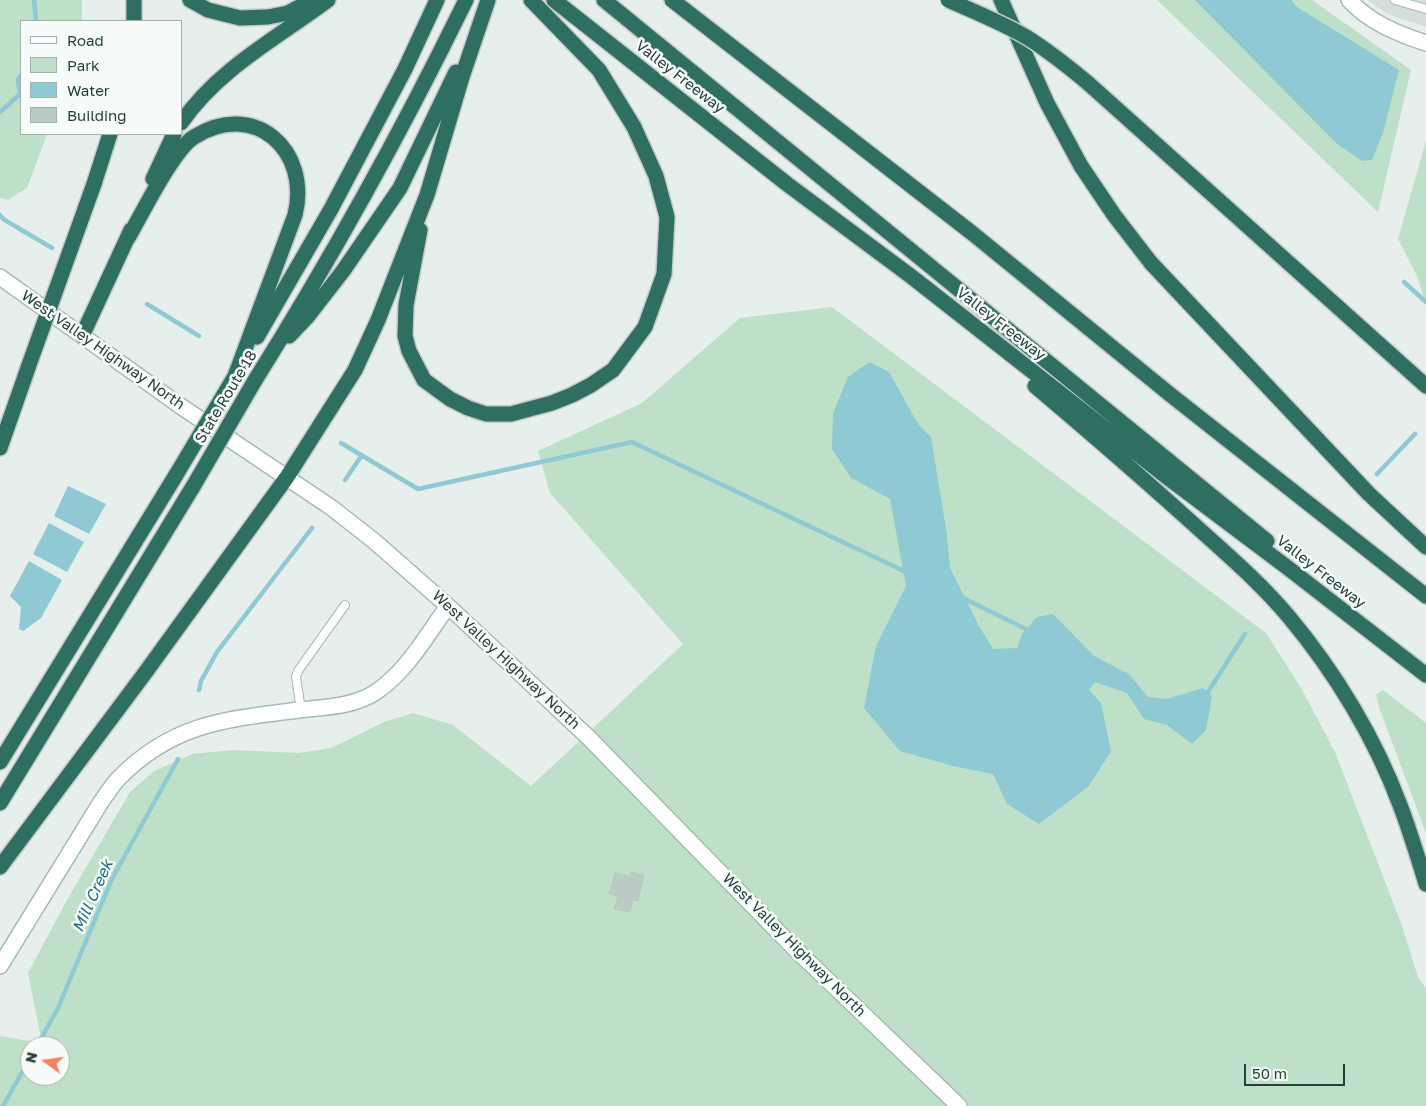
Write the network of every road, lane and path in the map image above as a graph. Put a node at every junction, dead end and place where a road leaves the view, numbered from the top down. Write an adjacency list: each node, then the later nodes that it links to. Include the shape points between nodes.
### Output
1 (134, 0): 17 (highway)
2 (190, 0): 3 (highway, via 208,10 240,18 288,13)
3 (312, 0)
4 (328, 0): 20 (highway, via 229,72)
5 (437, 0): 29 (highway, State Route 18, via 405,69 331,209)
6 (466, 0): 28 (highway, State Route 18, via 354,214)
7 (488, 0): 18 (highway)
8 (554, 0): 26 (highway, Valley Freeway, via 787,184)
9 (604, 0): 34 (highway, via 1265,538)
10 (672, 0): 35 (highway, via 972,232 1172,396)
11 (948, 0): 30 (highway, bridge, via 1006,26 1069,66)
12 (1001, 0): 33 (highway, via 1046,102 1081,166 1151,263 1368,494)
13 (1349, 0): 19 (main road, via 1387,28)
14 (1395, 0): 16 (lane)
15 (534, 4): 23 (highway, via 604,78 646,152 667,217 664,274 645,327 613,370 591,385 552,403 511,414 486,414 468,408 450,400 424,380 405,336 406,306)
16 (1426, 10)
17 (134, 20)
18 (479, 24): 23 (highway); 28 (highway, via 400,188 343,271 308,316)
19 (1426, 43)
20 (182, 122)
21 (110, 135): 31 (highway, bridge)
22 (173, 135): 24 (highway)
23 (426, 195): 32 (highway, via 378,320 355,370)
24 (128, 238): 27 (highway); 29 (highway, via 174,159 193,137 224,125 240,124 271,135 283,146 297,173 299,200)
25 (0, 277): 27 (main road, West Valley Highway North)
26 (912, 277): 34 (highway, Valley Freeway); 43 (highway, via 1233,560 1289,618 1338,685 1375,749 1400,804)
27 (82, 336): 32 (main road, West Valley Highway North)
28 (272, 353): 41 (highway, State Route 18, bridge)
29 (235, 376): 40 (highway, State Route 18, bridge)
30 (1426, 386)
31 (0, 448)
32 (286, 477): 37 (main road, West Valley Highway North, via 368,536); 42 (highway)
33 (1426, 548)
34 (1288, 568): 38 (highway, Valley Freeway)
35 (1426, 596)
36 (345, 605): 39 (lane, via 298,671)
37 (448, 606): 39 (main road, via 403,668 375,692 337,707); 45 (main road, West Valley Highway North, via 588,737 792,946)
38 (1426, 675)
39 (301, 710): 44 (main road, via 216,722 183,732 134,764 101,802)
40 (0, 762)
41 (0, 803)
42 (0, 867)
43 (1426, 884)
44 (0, 966)
45 (959, 1106)

